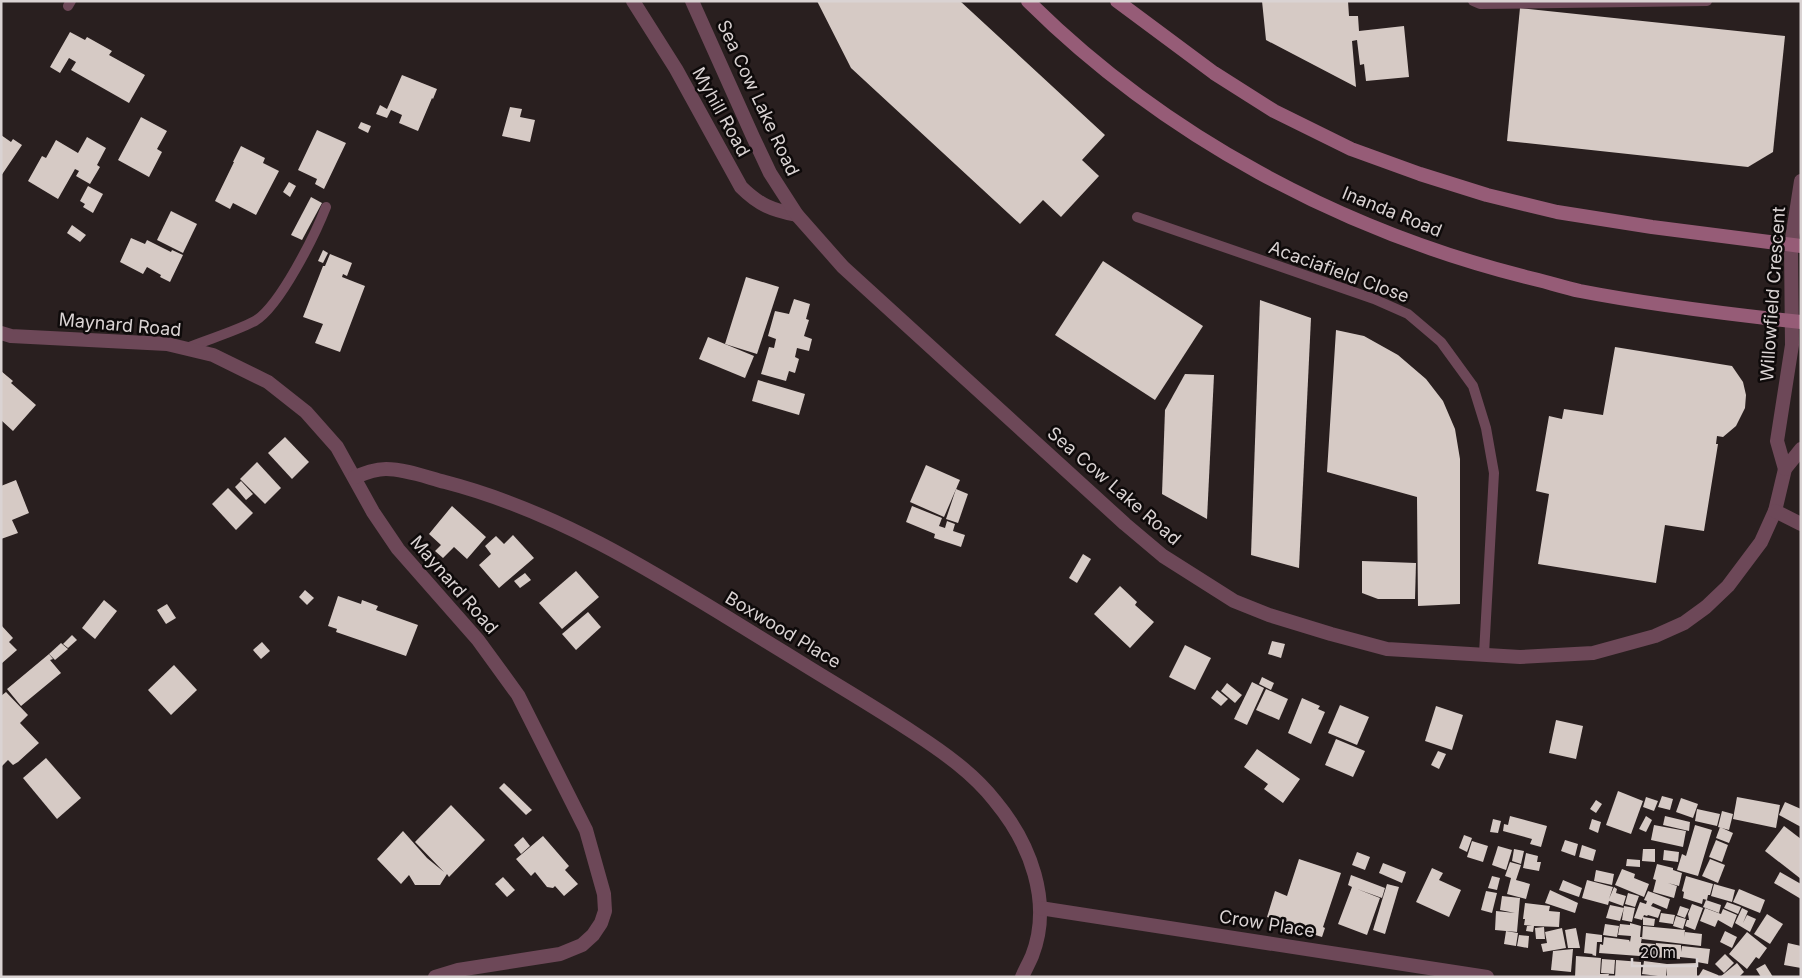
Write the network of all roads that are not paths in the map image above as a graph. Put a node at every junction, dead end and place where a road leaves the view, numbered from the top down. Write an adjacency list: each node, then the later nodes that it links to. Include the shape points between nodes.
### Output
1 (633, 1): 9 (street, Myhill Road, via 676,69 741,186 763,205 775,211)
2 (692, 1): 9 (street, Sea Cow Lake Road, via 770,173)
3 (1028, 1): 12 (main road, Inanda Road, via 1104,68 1182,127 1252,169 1370,224 1436,251 1579,290)
4 (1117, 1): 11 (main road, via 1214,73 1274,111 1351,149 1420,174 1557,212)
5 (1473, 1): 6 (lane, via 1480,4)
6 (1706, 1)
7 (1801, 181): 11 (street, Willowfield Crescent)
8 (326, 207): 14 (lane, via 293,274 261,316)
9 (796, 214): 20 (street, Sea Cow Lake Road, via 843,267 1125,524 1200,580 1234,601 1269,615 1358,642 1387,648)
10 (1137, 218): 20 (lane, Acaciafield Close, via 1374,299 1408,314 1441,342 1473,386 1486,428 1494,473)
11 (1796, 246): 12 (street, Willowfield Crescent)
12 (1796, 322): 16 (street, Willowfield Crescent, via 1777,441)
13 (1, 333): 14 (street, Maynard Road)
14 (187, 348): 17 (street, Maynard Road, via 213,355 268,382 306,412 338,447)
15 (1801, 449): 16 (street)
16 (1785, 469): 18 (street)
17 (354, 477): 21 (street, Boxwood Place, via 387,469 413,473 470,488 584,534 894,720 969,772 995,800 1030,858 1038,885); 22 (street, Maynard Road, via 398,548 478,640 518,695 586,830 604,894 605,911 601,923 582,945 560,954 458,970)
18 (1774, 511): 19 (street); 20 (street, Sea Cow Lake Road, via 1761,542 1728,586 1684,623 1656,636 1593,653 1520,657)
19 (1801, 524)
20 (1484, 654)
21 (1040, 908): 23 (street, Boxwood Place, via 1033,954); 24 (street, Crow Place)
22 (435, 977)
23 (1022, 977)
24 (1487, 977)

